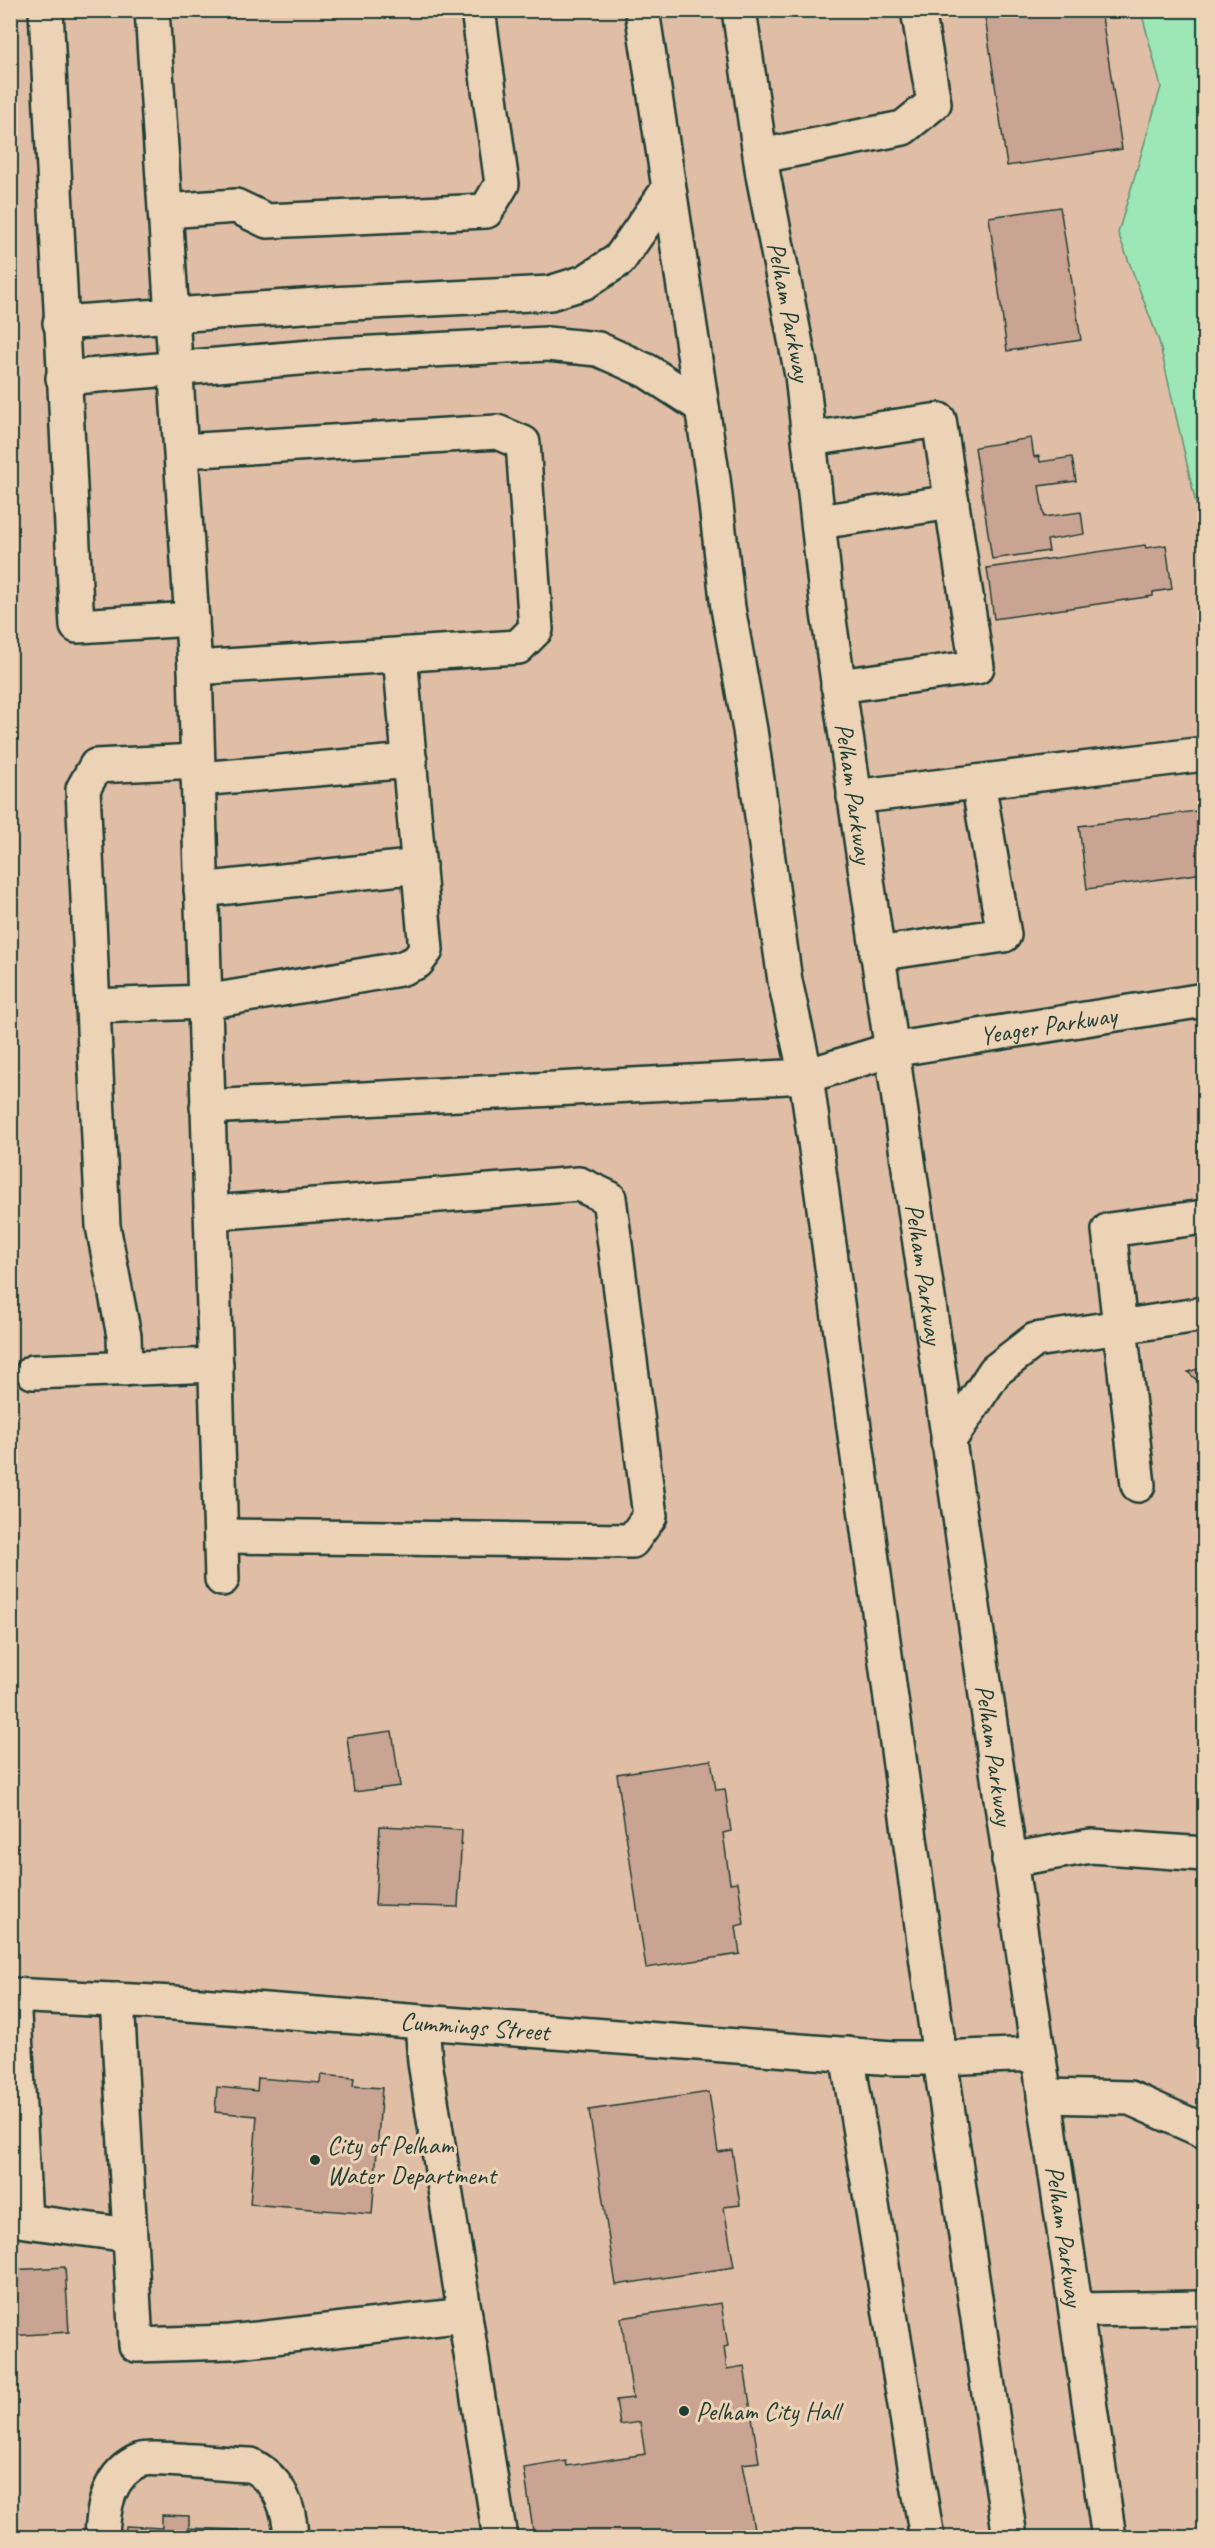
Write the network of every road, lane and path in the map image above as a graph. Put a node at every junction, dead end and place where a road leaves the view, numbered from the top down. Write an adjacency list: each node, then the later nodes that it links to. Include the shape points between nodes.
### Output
1 (46, 10): 12 (main road)
2 (152, 10): 9 (main road)
3 (478, 10): 9 (main road, via 502,184 486,211 267,221 236,206)
4 (642, 10): 8 (main road)
5 (739, 10): 7 (main road, Pelham Parkway)
6 (918, 10): 7 (main road, via 934,103 903,128)
7 (761, 156): 17 (main road, Pelham Parkway, via 802,375)
8 (668, 190): 10 (main road, via 618,260 585,282 550,293); 16 (main road)
9 (166, 211): 11 (main road)
10 (331, 304): 11 (main road); 13 (main road)
11 (171, 316): 12 (main road); 14 (main road)
12 (60, 323): 15 (main road)
13 (335, 355): 14 (main road); 16 (main road, via 547,344 598,349 647,371)
14 (174, 368): 15 (main road); 18 (main road)
15 (63, 378): 21 (main road, via 77,626)
16 (701, 406): 37 (main road, via 784,981)
17 (810, 439): 19 (main road, via 939,420); 20 (main road, Pelham Parkway)
18 (182, 451): 21 (main road); 22 (main road, via 497,432 523,443 536,629 518,647)
19 (952, 502): 20 (main road); 24 (main road, via 977,667)
20 (819, 522): 24 (main road, Pelham Parkway)
21 (192, 618): 23 (main road)
22 (400, 655): 23 (main road); 26 (main road)
23 (195, 668): 27 (main road)
24 (838, 686): 29 (main road, Pelham Parkway)
25 (1204, 754): 28 (main road)
26 (410, 761): 27 (main road); 30 (main road)
27 (197, 770): 31 (main road); 35 (main road, via 96,766 83,789)
28 (978, 782): 29 (main road); 32 (main road, via 1004,935)
29 (854, 797): 32 (main road, Pelham Parkway)
30 (419, 866): 31 (main road); 34 (main road, via 426,950 417,962 400,969)
31 (201, 890): 34 (main road)
32 (877, 954): 36 (main road, Pelham Parkway)
33 (1204, 1000): 36 (main road, Yeager Parkway)
34 (205, 1002): 35 (main road); 38 (main road)
35 (93, 1006): 44 (main road, via 103,1226 124,1336)
36 (891, 1050): 37 (main road, Yeager Parkway); 46 (main road, Pelham Parkway)
37 (807, 1076): 38 (main road, Yeager Parkway); 57 (main road)
38 (207, 1107): 39 (main road)
39 (212, 1213): 43 (main road); 48 (main road, via 579,1184 609,1198 650,1516 632,1541)
40 (1204, 1217): 42 (main road, via 1109,1230)
41 (1204, 1314): 42 (main road)
42 (1120, 1326): 46 (main road, via 1035,1340 995,1371); 47 (main road)
43 (216, 1365): 44 (main road); 48 (main road)
44 (125, 1369): 45 (main road)
45 (33, 1372)
46 (948, 1442): 51 (main road, Pelham Parkway)
47 (1138, 1485)
48 (222, 1536): 49 (main road)
49 (222, 1579)
50 (1204, 1854): 51 (main road, via 1091,1846)
51 (1009, 1860): 55 (main road, Pelham Parkway)
52 (12, 1995): 53 (main road, Cummings Street); 60 (main road, via 25,2221)
53 (117, 2000): 54 (main road, Cummings Street); 60 (main road)
54 (422, 2023): 56 (main road, Cummings Street); 63 (main road)
55 (1038, 2054): 57 (main road, Cummings Street); 58 (main road, Pelham Parkway)
56 (847, 2055): 57 (main road, Cummings Street); 67 (main road)
57 (940, 2058): 68 (main road)
58 (1044, 2096): 59 (main road, via 1130,2098); 62 (main road, Pelham Parkway)
59 (1204, 2131)
60 (129, 2235): 63 (main road, via 136,2345 230,2342)
61 (1204, 2308): 62 (main road)
62 (1077, 2310): 69 (main road, Pelham Parkway)
63 (465, 2315): 66 (main road)
64 (102, 2538): 65 (main road, via 103,2507 117,2476 142,2460 251,2465 267,2474 283,2495)
65 (291, 2538)
66 (500, 2538)
67 (927, 2538)
68 (1010, 2538)
69 (1110, 2538)

